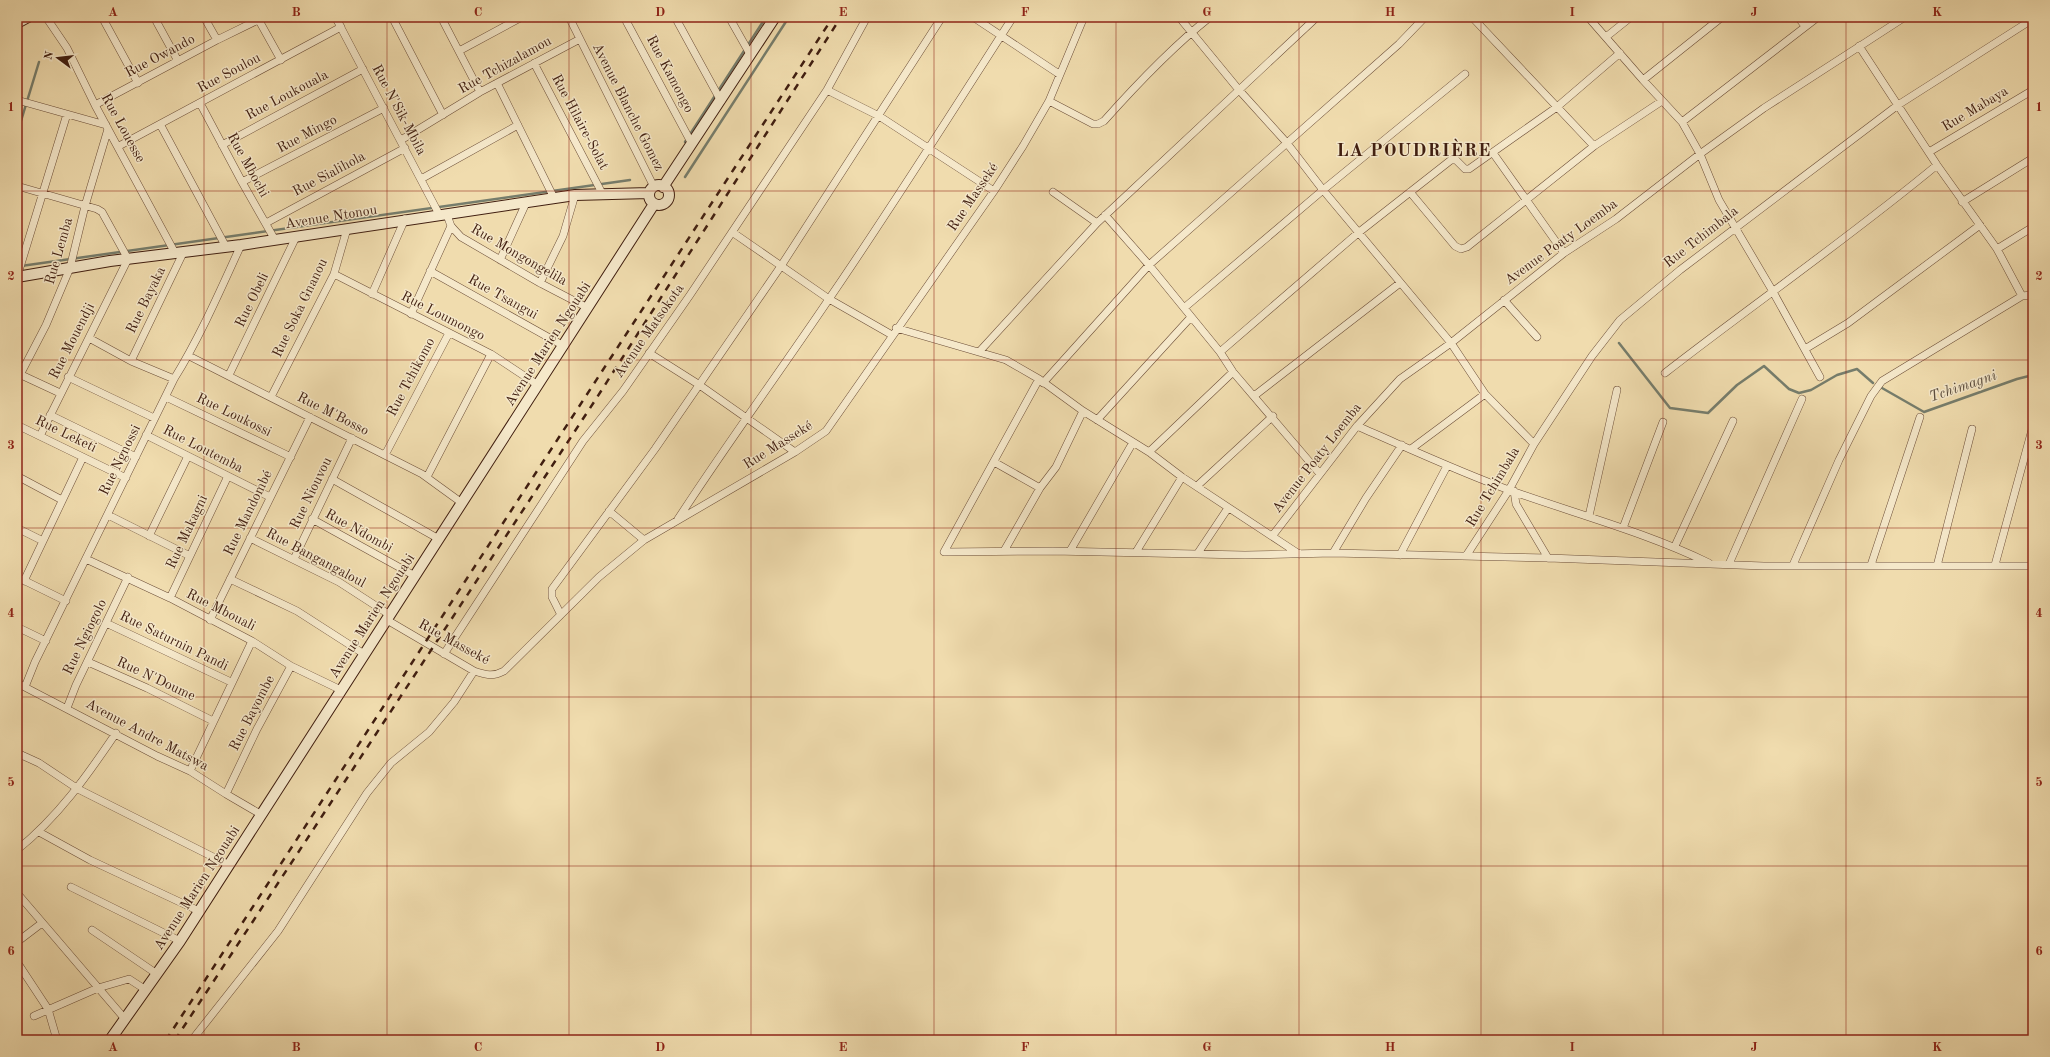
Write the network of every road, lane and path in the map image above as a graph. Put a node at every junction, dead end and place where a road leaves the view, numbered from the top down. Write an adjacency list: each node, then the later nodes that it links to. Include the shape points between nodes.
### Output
1 (28, 17): 33 (street)
2 (46, 17): 62 (street, Rue Louesse, via 67,48)
3 (102, 17): 51 (street)
4 (154, 17): 45 (street)
5 (204, 17): 39 (street)
6 (335, 17): 44 (street, Rue Soulou, via 341,27); 47 (street, Rue N'Sik-Mbila)
7 (392, 17): 67 (street)
8 (441, 17): 41 (street)
9 (522, 17): 41 (street)
10 (569, 17): 38 (street, Avenue Blanche Gomez)
11 (624, 17): 75 (street, Rue Kamongo)
12 (675, 17): 58 (street)
13 (729, 17): 43 (street)
14 (774, 17): 43 (street)
15 (867, 17): 53 (street, Avenue Matsokota)
16 (942, 17): 68 (street)
17 (973, 17): 36 (street)
18 (1013, 17): 36 (street)
19 (1084, 17): 48 (street, Rue Masseké)
20 (1178, 17): 35 (street)
21 (1210, 17): 35 (street)
22 (1317, 17): 54 (street)
23 (1425, 17): 74 (street, via 1399,44)
24 (1472, 17): 64 (street)
25 (1588, 17): 37 (street)
26 (1631, 17): 37 (street)
27 (1722, 17): 50 (street)
28 (1798, 17): 34 (street)
29 (1818, 17): 34 (street)
30 (1906, 17): 40 (street, Avenue Poaty Loemba)
31 (258, 19): 39 (street, Rue Owando); 44 (street)
32 (2033, 19): 63 (street, Rue Tchimbala)
33 (17, 23)
34 (1805, 26): 69 (street)
35 (1190, 32): 54 (street); 59 (street, via 1098,124 1092,124)
36 (1001, 35): 48 (street); 80 (street)
37 (1606, 37): 42 (street)
38 (580, 38): 46 (street, Rue Tchizalamou); 89 (street, Avenue Blanche Gomez)
39 (217, 40): 45 (street, Rue Owando)
40 (1860, 46): 63 (street); 83 (street, Avenue Poaty Loemba, via 1761,110)
41 (459, 51): 56 (street)
42 (1620, 53): 50 (street); 64 (street)
43 (750, 54): 58 (street)
44 (281, 60): 61 (street, Rue Soulou)
45 (178, 61): 51 (street, Rue Owando)
46 (534, 63): 52 (street, Rue Tchizalamou); 95 (street, Rue Hilaire-Solat)
47 (363, 69): 65 (street, Rue N'Sik-Mbila); 76 (street, Rue Loukouala)
48 (1059, 74): 59 (street, Rue Masseké)
49 (1464, 74): 90 (street)
50 (1643, 80): 60 (street)
51 (138, 83): 62 (street, Rue Owando)
52 (497, 83): 56 (street, Rue Tchizalamou); 71 (street)
53 (827, 90): 68 (street); 113 (street, Avenue Matsokota)
54 (1239, 90): 74 (street); 104 (street)
55 (2033, 90): 81 (street, Rue Mabaya)
56 (480, 92): 67 (street, Rue Tchizalamou)
57 (17, 100): 66 (street)
58 (721, 101): 75 (street)
59 (1049, 101): 91 (street, Rue Masseké)
60 (1662, 101): 69 (street); 78 (street)
61 (200, 103): 70 (street, Rue Soulou); 76 (street, Rue Mbochi)
62 (95, 105): 72 (street, Rue Louesse)
63 (1898, 105): 81 (street); 110 (street, Rue Tchimbala)
64 (1557, 106): 78 (street); 82 (street)
65 (384, 108): 73 (street, Rue N'Sik-Mbila); 87 (street, Rue Mingo)
66 (67, 114): 72 (street); 92 (street)
67 (442, 115): 73 (street, Rue Tchizalamou)
68 (879, 116): 80 (street); 125 (street)
69 (1682, 122): 83 (street)
70 (160, 124): 77 (street, Rue Soulou); 118 (street)
71 (518, 125): 86 (street); 97 (street)
72 (107, 127): 77 (street, Rue Louesse); 102 (street, Rue Lemba)
73 (401, 140): 79 (street, Rue N'Sik-Mbila)
74 (1286, 142): 90 (street); 124 (street)
75 (692, 144): 89 (street)
76 (222, 145): 87 (street, Rue Mbochi)
77 (119, 146): 120 (street, Rue Louesse)
78 (1594, 146): 98 (street)
79 (405, 148): 86 (street, Rue N'Sik-Mbila); 106 (street, Rue Sialihola)
80 (928, 148): 91 (street); 136 (street, via 878,228)
81 (1929, 152): 85 (street)
82 (1493, 153): 94 (street, via 1467,170 1456,160 1451,160); 98 (street)
83 (1700, 154): 110 (street, via 1719,200); 121 (street, Avenue Poaty Loemba, via 1622,215)
84 (2033, 158): 100 (street)
85 (1937, 165): 100 (street); 132 (street, via 1815,261)
86 (421, 180): 103 (street, Rue N'Sik-Mbila)
87 (242, 182): 106 (street, Rue Mbochi)
88 (17, 186): 92 (street)
89 (656, 189): 95 (street, Avenue Ntonou); 101 (street, via 651,202); 101 (street, via 667,190 668,200 659,206)
90 (1323, 190): 114 (street); 139 (street)
91 (994, 191): 142 (street, Rue Masseké)
92 (42, 192): 102 (street); 129 (street)
93 (1054, 192): 107 (street)
94 (1410, 192): 98 (street, via 1455,246 1461,249 1467,247); 114 (street)
95 (602, 193): 96 (street, Avenue Ntonou)
96 (575, 195): 97 (street, Avenue Ntonou); 130 (street, via 562,236)
97 (554, 198): 99 (street, Avenue Ntonou)
98 (1525, 200): 121 (street)
99 (526, 202): 103 (street, Avenue Ntonou); 123 (street)
100 (1962, 202): 108 (street)
101 (654, 204): 138 (street, Avenue Marien Ngouabi)
102 (85, 206): 122 (street, via 94,207 102,212); 126 (street, Rue Lemba)
103 (443, 215): 105 (street, Avenue Ntonou); 109 (street, Rue Mongongelila)
104 (1105, 215): 107 (street); 124 (street)
105 (405, 219): 112 (street, Avenue Ntonou); 133 (street)
106 (266, 223): 116 (street, Rue Mbochi)
107 (1097, 223): 149 (street)
108 (1980, 225): 119 (street); 148 (street, via 1848,323)
109 (451, 226): 123 (street, Rue Mongongelila, via 461,237); 127 (street)
110 (1736, 227): 132 (street); 190 (street, Rue Tchimbala, via 1620,320 1592,356)
111 (2033, 227): 119 (street)
112 (347, 229): 115 (street, Avenue Ntonou); 128 (street, Rue Soka Gnanou)
113 (732, 232): 125 (street); 151 (street, Avenue Matsokota)
114 (1358, 233): 131 (street); 150 (street)
115 (296, 237): 116 (street, Avenue Ntonou); 158 (street, Rue Obeli)
116 (275, 240): 117 (street, Avenue Ntonou)
117 (241, 245): 118 (street, Avenue Ntonou); 153 (street, Rue Ngnossi)
118 (226, 247): 120 (street, Avenue Ntonou)
119 (1997, 249): 134 (street)
120 (180, 252): 122 (street, Avenue Ntonou); 154 (street, Rue Bayaka)
121 (1564, 253): 137 (street, Avenue Poaty Loemba)
122 (128, 259): 126 (street, Avenue Ntonou); 145 (street, Rue Mouendji)
123 (500, 260): 130 (street, Rue Mongongelila)
124 (1149, 265): 139 (street); 162 (street)
125 (781, 266): 136 (street); 163 (street)
126 (70, 268): 129 (street, Avenue Ntonou); 157 (street, Rue Lemba, via 46,325)
127 (430, 271): 140 (street); 147 (street, Rue Tsangui)
128 (334, 274): 133 (street, Rue Loumongo); 170 (street, Rue Soka Gnanou)
129 (17, 277)
130 (540, 283): 138 (street, Rue Mongongelila)
131 (1400, 283): 146 (street); 168 (street)
132 (1772, 290): 148 (street); 156 (street)
133 (372, 294): 140 (street, Rue Loumongo)
134 (2022, 296): 135 (street); 245 (street, via 1882,381 1871,396 1839,460)
135 (2032, 296)
136 (829, 299): 142 (street); 178 (street)
137 (1504, 300): 144 (street); 146 (street, Avenue Poaty Loemba)
138 (588, 308): 147 (street, Avenue Marien Ngouabi)
139 (1184, 308): 141 (street)
140 (411, 314): 143 (street, Rue Loumongo)
141 (1191, 317): 150 (street); 179 (street)
142 (894, 331): 149 (street); 193 (street, Rue Masseké, via 826,431)
143 (449, 333): 152 (street, Rue Loumongo); 195 (street, Rue Tchikomo)
144 (1537, 336)
145 (88, 338): 154 (street); 159 (street, Rue Mouendji)
146 (1451, 343): 167 (street); 183 (street, Avenue Poaty Loemba, via 1392,386)
147 (564, 346): 164 (street, Avenue Marien Ngouabi)
148 (1805, 349): 160 (street)
149 (979, 352): 162 (street, via 1006,360)
150 (1220, 352): 155 (street)
151 (649, 353): 163 (street); 263 (street, Avenue Matsokota, via 583,441)
152 (491, 354): 164 (street, Rue Loumongo); 205 (street)
153 (189, 356): 158 (street, Rue M'Bosso); 161 (street, Rue Ngnossi)
154 (131, 360): 161 (street)
155 (1233, 372): 168 (street); 194 (street)
156 (1665, 373)
157 (18, 374): 166 (street)
158 (229, 375): 170 (street, Rue M'Bosso)
159 (68, 377): 166 (street, Rue Mouendji); 177 (street)
160 (1820, 377)
161 (174, 379): 169 (street, Rue Ngnossi)
162 (1041, 381): 172 (street); 200 (street)
163 (698, 384): 178 (street); 216 (street, via 655,449)
164 (538, 385): 214 (street, Avenue Marien Ngouabi)
165 (1617, 390): 218 (street)
166 (60, 393): 173 (street, Rue Mouendji)
167 (1486, 394): 190 (street); 192 (street)
168 (1254, 396): 174 (street)
169 (166, 397): 177 (street, Rue Ngnossi); 199 (street, Rue Loukossi)
170 (271, 397): 175 (street, Rue M'Bosso)
171 (1802, 400): 243 (street)
172 (1083, 411): 179 (street); 210 (street, via 1056,468)
173 (50, 415): 187 (street, Rue Mouendji); 198 (street)
174 (1272, 416): 202 (street); 209 (street)
175 (310, 417): 188 (street, Rue M'Bosso); 199 (street, Rue Mandombé)
176 (1920, 417): 244 (street)
177 (154, 418): 186 (street, Rue Ngnossi)
178 (748, 418): 193 (street); 220 (street, via 709,471)
179 (1097, 420): 189 (street)
180 (1733, 421): 229 (street)
181 (1663, 422): 222 (street)
182 (17, 425): 187 (street, Rue Leketi)
183 (1357, 426): 191 (street); 202 (street, Avenue Poaty Loemba)
184 (2033, 426): 247 (street)
185 (1972, 429): 246 (street)
186 (146, 435): 196 (street, Rue Loutemba); 198 (street, Rue Ngnossi)
187 (40, 436): 197 (street, Rue Leketi)
188 (352, 438): 195 (street, Rue M'Bosso); 208 (street, Rue Niouvou)
189 (1132, 444): 194 (street); 231 (street)
190 (1534, 444): 211 (street, Rue Tchimbala)
191 (1402, 445): 192 (street); 234 (street)
192 (1412, 449): 201 (street)
193 (795, 452): 220 (street, Rue Masseké)
194 (1149, 452): 206 (street)
195 (385, 455): 205 (street, Rue M'Bosso)
196 (188, 456): 204 (street, Rue Loutemba); 224 (street)
197 (83, 457): 207 (street, Rue Leketi); 213 (street)
198 (136, 457): 207 (street, Rue Ngnossi)
199 (291, 457): 212 (street, Rue Mandombé)
200 (994, 462): 210 (street); 230 (street, via 944,552)
201 (1447, 466): 211 (street); 236 (street)
202 (1320, 474): 223 (street, Avenue Poaty Loemba)
203 (17, 476): 213 (street)
204 (228, 476): 212 (street, Rue Loutemba); 237 (street, Rue Makagni)
205 (427, 477): 214 (street, Rue M'Bosso)
206 (1182, 477): 209 (street); 232 (street)
207 (126, 478): 217 (street, Rue Ngnossi)
208 (332, 479): 219 (street, Rue Niouvou); 226 (street)
209 (1197, 486): 215 (street)
210 (1040, 488): 230 (street)
211 (1511, 490): 218 (street); 238 (street, Rue Tchimbala); 239 (street, via 1516,504)
212 (270, 497): 225 (street, Rue Mandombé)
213 (62, 500): 228 (street)
214 (462, 502): 226 (street, Avenue Marien Ngouabi)
215 (1228, 508): 223 (street); 233 (street)
216 (609, 511): 227 (street); 255 (street, via 552,589 552,597)
217 (108, 515): 224 (street); 240 (street, Rue Ngnossi)
218 (1589, 516): 222 (street)
219 (312, 519): 241 (street, Rue Niouvou); 249 (street, Rue Ndombi)
220 (677, 521): 227 (street, Rue Masseké)
221 (17, 528): 228 (street)
222 (1623, 528): 229 (street)
223 (1274, 535): 235 (street)
224 (149, 536): 237 (street)
225 (250, 538): 241 (street, Rue Bangangaloul); 252 (street, Rue Mandombé)
226 (439, 539): 249 (street, Avenue Marien Ngouabi)
227 (644, 540): 255 (street, Rue Masseké)
228 (44, 541): 251 (street)
229 (1675, 546): 242 (street)
230 (1004, 551): 231 (street)
231 (1070, 551): 232 (street)
232 (1136, 552): 233 (street)
233 (1198, 553): 235 (street)
234 (1333, 553): 235 (street); 236 (street)
235 (1299, 554)
236 (1400, 555): 238 (street)
237 (190, 556): 253 (street, Rue Makagni)
238 (1466, 556): 239 (street)
239 (1548, 558): 242 (street)
240 (86, 559): 250 (street, Rue Mbouali); 254 (street, Rue Ngnossi)
241 (294, 559): 256 (street, Rue Bangangaloul, via 339,582)
242 (1712, 564): 243 (street)
243 (1729, 564): 245 (street)
244 (1871, 565): 245 (street); 246 (street)
245 (1793, 566)
246 (1937, 566): 247 (street)
247 (1995, 566): 248 (street)
248 (2033, 566)
249 (415, 576): 256 (street, Avenue Marien Ngouabi)
250 (128, 577): 253 (street, Rue Mbouali); 258 (street, Rue Ngiogolo)
251 (20, 579): 254 (street)
252 (230, 579): 257 (street, Rue Mandombé); 262 (street, via 297,611)
253 (170, 598): 257 (street, Rue Mbouali)
254 (66, 601): 260 (street, Rue Ngnossi)
255 (560, 613): 266 (street, Rue Masseké, via 504,671 488,676)
256 (388, 618): 262 (street, Avenue Marien Ngouabi); 263 (street, Rue Masseké)
257 (210, 620): 261 (street, Rue Mbouali)
258 (106, 623): 264 (street, Rue Ngiogolo); 267 (street, Rue Saturnin Pandi)
259 (17, 627): 260 (street)
260 (46, 641): 269 (street, Rue Ngnossi)
261 (252, 641): 265 (street, Rue Mbouali); 267 (street)
262 (364, 654): 270 (street, Avenue Marien Ngouabi)
263 (444, 654): 266 (street, Rue Masseké)
264 (88, 662): 271 (street, Rue Ngiogolo); 272 (street, Rue N'Doume)
265 (291, 666): 270 (street, Rue Mbouali); 277 (street, Rue Bayombe)
266 (474, 672): 299 (street, via 429,732 391,763 367,793 278,931)
267 (231, 682): 272 (street)
268 (17, 683): 269 (street, Avenue Andre Matswa)
269 (25, 687): 271 (street, Avenue Andre Matswa)
270 (341, 690): 278 (street, Avenue Marien Ngouabi)
271 (67, 708): 273 (street, Avenue Andre Matswa)
272 (213, 721): 275 (street)
273 (116, 733): 275 (street, Avenue Andre Matswa, via 157,756); 276 (street)
274 (17, 752): 276 (street)
275 (190, 770): 277 (street, Avenue Andre Matswa)
276 (78, 788): 279 (street); 281 (street)
277 (226, 794): 278 (street, Avenue Andre Matswa)
278 (262, 814): 281 (street, Avenue Marien Ngouabi)
279 (39, 832): 280 (street); 285 (street, via 90,860)
280 (17, 850)
281 (229, 865): 285 (street, Avenue Marien Ngouabi)
282 (71, 887): 288 (street)
283 (17, 893): 284 (street)
284 (20, 902): 286 (street)
285 (199, 911): 288 (street, Avenue Marien Ngouabi)
286 (42, 923): 289 (street); 292 (street)
287 (92, 930): 291 (street)
288 (180, 941): 291 (street, Avenue Marien Ngouabi)
289 (17, 942)
290 (17, 962): 294 (street)
291 (157, 974): 293 (street, Avenue Marien Ngouabi)
292 (98, 988): 293 (street, via 129,979); 294 (street); 296 (street)
293 (146, 990): 296 (street, Avenue Marien Ngouabi)
294 (48, 1009): 295 (street); 297 (street)
295 (34, 1016)
296 (125, 1019): 298 (street, Avenue Marien Ngouabi)
297 (57, 1040)
298 (110, 1040)
299 (192, 1040)

